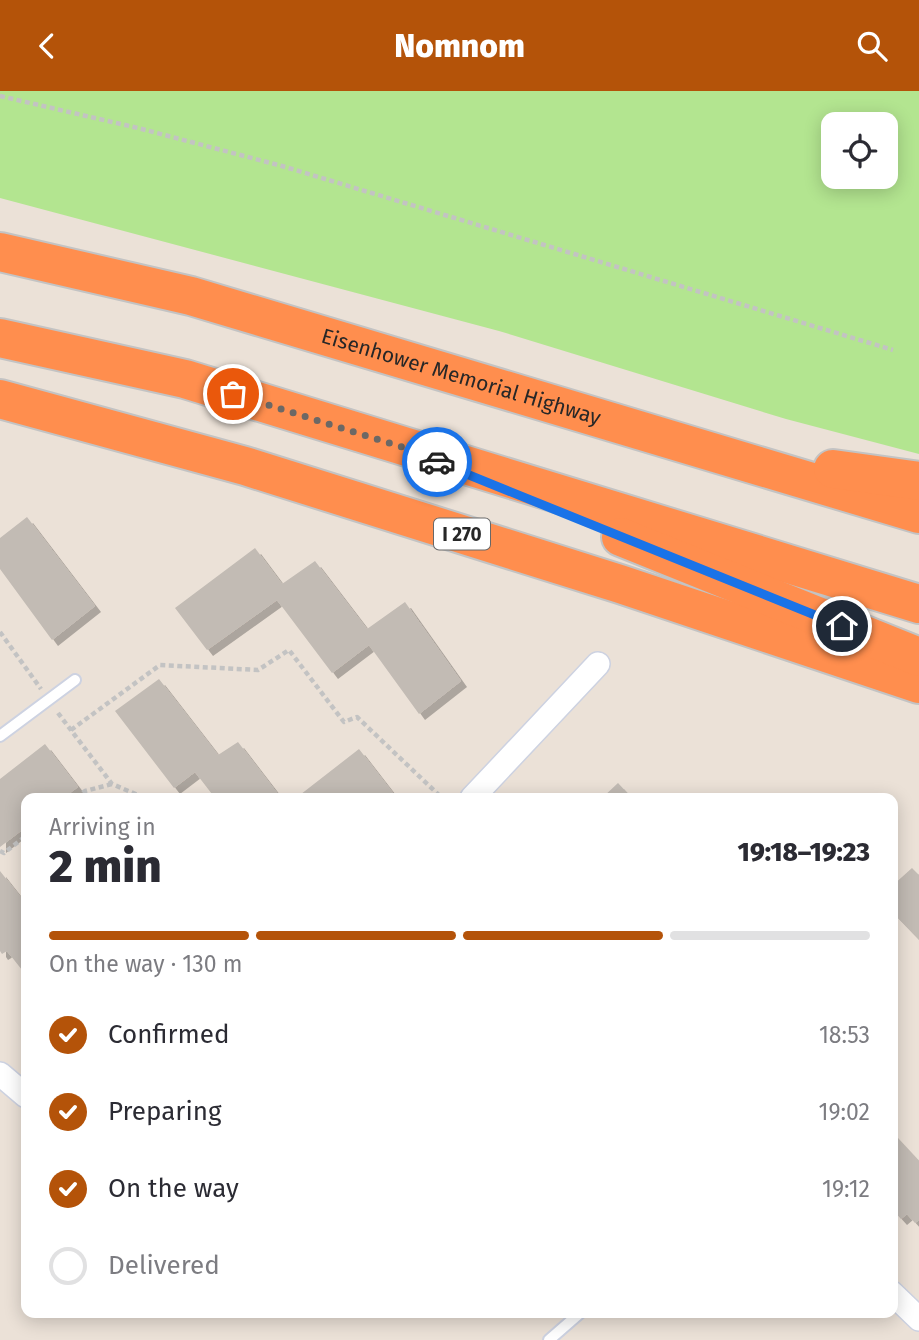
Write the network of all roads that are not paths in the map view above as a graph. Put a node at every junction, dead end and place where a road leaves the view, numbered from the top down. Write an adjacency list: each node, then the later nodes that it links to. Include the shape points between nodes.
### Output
1 (0, 252): 5 (highway, Eisenhower Memorial Highway, via 191,296)
2 (0, 338): 4 (highway, via 185,379)
3 (0, 399): 12 (highway, I 270, via 245,465)
4 (402, 447): 8 (highway); 9 (highway)
5 (717, 454): 6 (highway); 7 (highway, Eisenhower Memorial Highway)
6 (919, 481)
7 (919, 514)
8 (919, 604)
9 (919, 657)
10 (598, 664): 14 (street)
11 (75, 680): 13 (lane)
12 (919, 684)
13 (0, 736)
14 (477, 793)
15 (0, 1075): 16 (street)
16 (21, 1092)
17 (898, 1299): 19 (street)
18 (574, 1318): 20 (lane)
19 (919, 1319)
20 (549, 1340)

